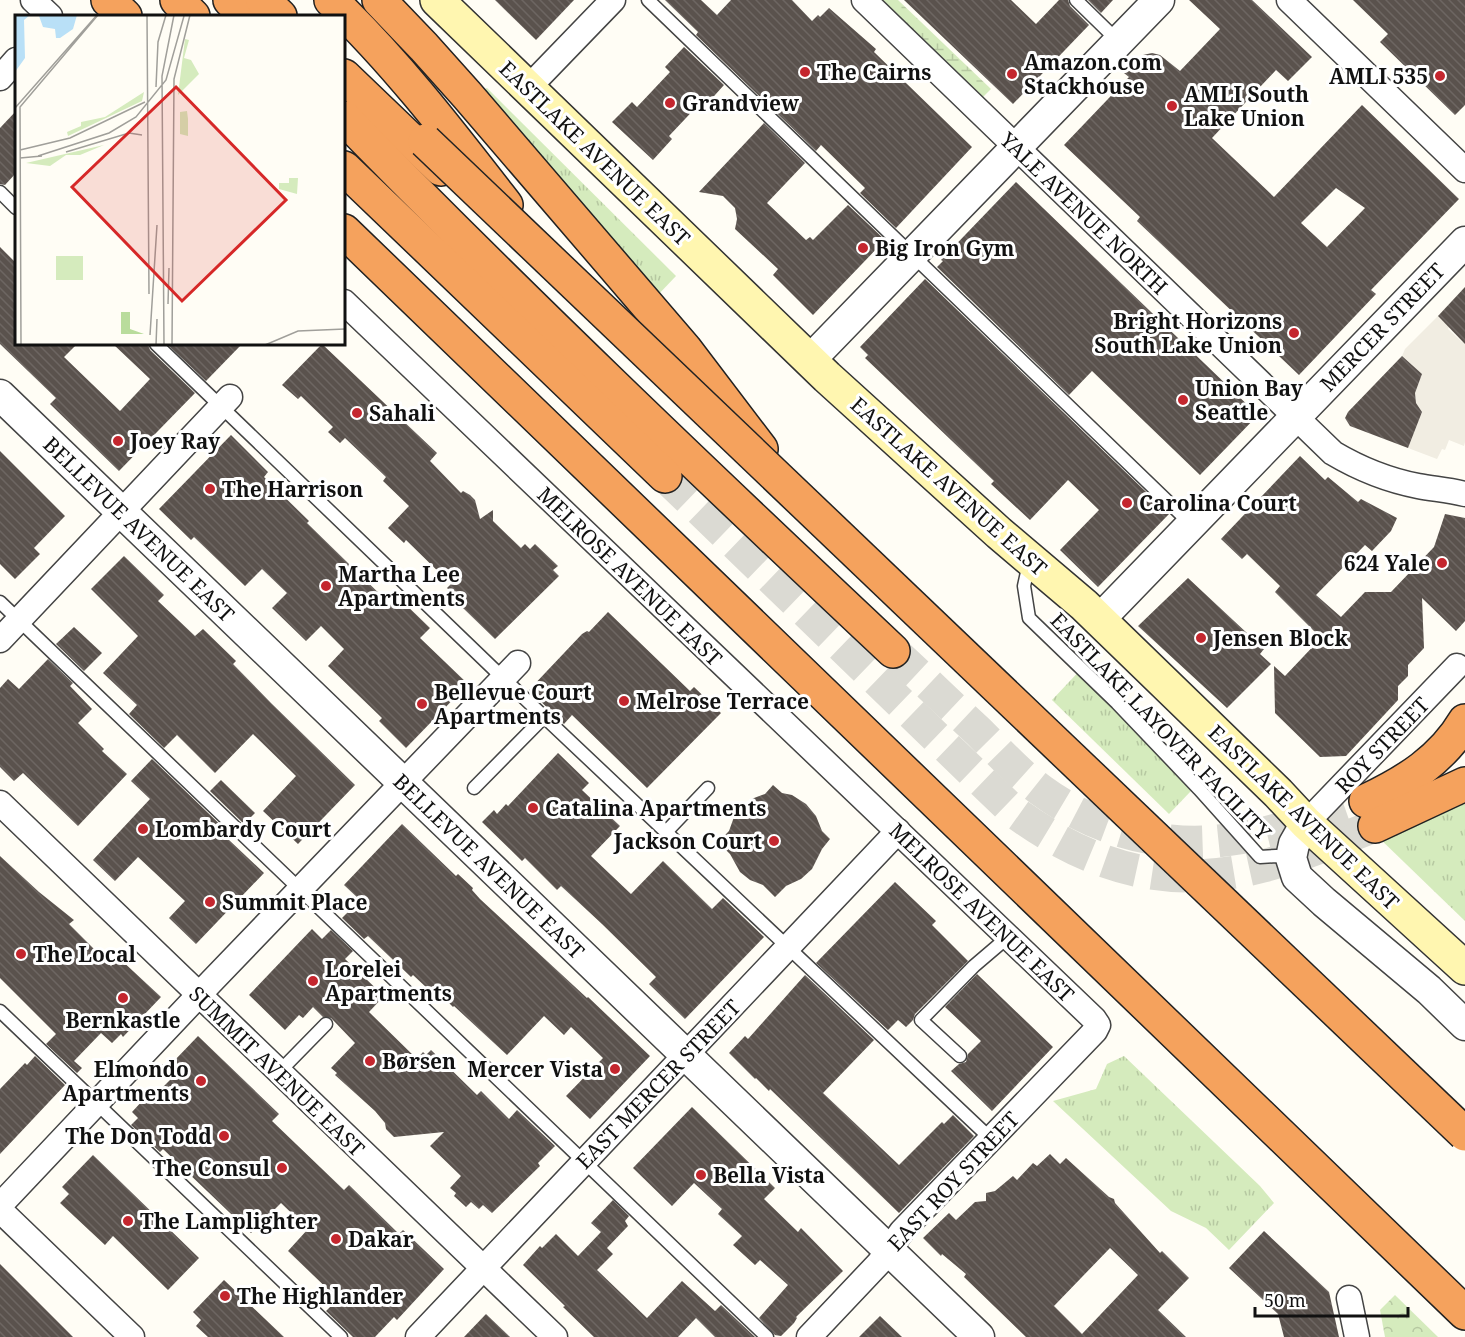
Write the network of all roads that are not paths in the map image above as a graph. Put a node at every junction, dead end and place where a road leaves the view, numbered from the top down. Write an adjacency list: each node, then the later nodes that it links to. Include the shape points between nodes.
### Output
1 (33, 0): 16 (street)
2 (108, 0): 17 (highway)
3 (177, 0): 18 (highway)
4 (230, 0): 19 (highway)
5 (263, 0): 20 (highway)
6 (277, 0): 21 (highway)
7 (331, 0): 37 (highway, via 448,129)
8 (379, 0): 46 (highway, bridge, via 467,95 685,350)
9 (437, 0): 27 (main road, EASTLAKE AVENUE EAST)
10 (613, 0): 27 (street)
11 (648, 0): 36 (lane)
12 (864, 0): 29 (street, YALE AVENUE NORTH)
13 (1076, 0): 22 (lane)
14 (1159, 0): 22 (street)
15 (1289, 0): 31 (street)
16 (49, 15)
17 (124, 15)
18 (192, 15)
19 (245, 15)
20 (279, 15)
21 (293, 15)
22 (1118, 41): 29 (street)
23 (15, 61): 26 (street)
24 (345, 65): 46 (highway, bridge)
25 (345, 77): 37 (highway)
26 (0, 78)
27 (528, 88): 40 (main road, EASTLAKE AVENUE EAST)
28 (345, 119): 54 (highway, via 700,470)
29 (1016, 147): 36 (street); 43 (street, YALE AVENUE NORTH)
30 (345, 169): 44 (highway)
31 (1465, 170)
32 (0, 192): 33 (lane)
33 (15, 207)
34 (345, 232): 89 (highway)
35 (1465, 242): 43 (street, MERCER STREET)
36 (912, 255): 40 (street); 48 (lane)
37 (579, 299): 83 (highway)
38 (345, 303): 65 (street, MELROSE AVENUE EAST)
39 (157, 345): 42 (lane)
40 (810, 360): 49 (main road, EASTLAKE AVENUE EAST)
41 (0, 395): 47 (street, BELLEVUE AVENUE EAST)
42 (226, 402): 47 (street); 56 (lane)
43 (1296, 416): 45 (street, YALE AVENUE NORTH, via 1334,453 1360,469 1417,486); 48 (street, MERCER STREET)
44 (665, 476)
45 (1465, 494)
46 (806, 507): 81 (highway, bridge)
47 (122, 512): 52 (street); 59 (street, BELLEVUE AVENUE EAST)
48 (1191, 524): 51 (street, MERCER STREET)
49 (1030, 559): 51 (main road, EASTLAKE AVENUE EAST); 67 (lane, EASTLAKE LAYOVER FACILITY, via 1024,586 1029,618 1125,711 1260,857)
50 (0, 602): 52 (lane)
51 (1099, 620): 64 (main road, EASTLAKE AVENUE EAST)
52 (19, 621): 53 (street); 68 (lane)
53 (0, 640)
54 (893, 651)
55 (1457, 666): 64 (street, ROY STREET)
56 (511, 670): 57 (lane); 59 (street)
57 (544, 717): 61 (lane); 66 (lane)
58 (1465, 721): 60 (highway, via 1429,764 1400,784 1370,814)
59 (402, 783): 68 (street); 77 (street, BELLEVUE AVENUE EAST)
60 (1465, 784)
61 (474, 788)
62 (708, 788): 66 (lane)
63 (0, 803): 72 (street, SUMMIT AVENUE EAST)
64 (1306, 823): 67 (street); 71 (main road, EASTLAKE AVENUE EAST)
65 (898, 831): 69 (street, MELROSE AVENUE EAST); 70 (street, EAST MERCER STREET)
66 (666, 832): 70 (lane)
67 (1291, 858): 76 (street, via 1304,883)
68 (298, 890): 72 (street); 84 (lane)
69 (1008, 937): 75 (street, MELROSE AVENUE EAST); 78 (lane, via 921,1020)
70 (788, 948): 77 (street, EAST MERCER STREET); 82 (lane)
71 (1465, 968)
72 (198, 995): 79 (street, SUMMIT AVENUE EAST); 80 (street)
73 (0, 1011): 80 (lane)
74 (326, 1024): 79 (lane)
75 (1098, 1025): 82 (street, EAST ROY STREET)
76 (1465, 1025)
77 (686, 1054): 84 (street, EAST MERCER STREET); 86 (street, BELLEVUE AVENUE EAST)
78 (960, 1056)
79 (279, 1072): 87 (street, SUMMIT AVENUE EAST)
80 (97, 1104): 85 (street); 91 (lane)
81 (1465, 1134)
82 (991, 1139): 86 (street, EAST ROY STREET)
83 (1465, 1149)
84 (585, 1161): 87 (street, EAST MERCER STREET); 94 (lane)
85 (3, 1207): 90 (street)
86 (889, 1249): 95 (street, EAST ROY STREET); 96 (street, BELLEVUE AVENUE EAST)
87 (483, 1268): 92 (street, EAST MERCER STREET); 93 (street, SUMMIT AVENUE EAST)
88 (1349, 1298): 97 (street)
89 (1465, 1313)
90 (132, 1337)
91 (341, 1337)
92 (418, 1337)
93 (555, 1337)
94 (766, 1337)
95 (809, 1337)
96 (980, 1337)
97 (1357, 1337)

